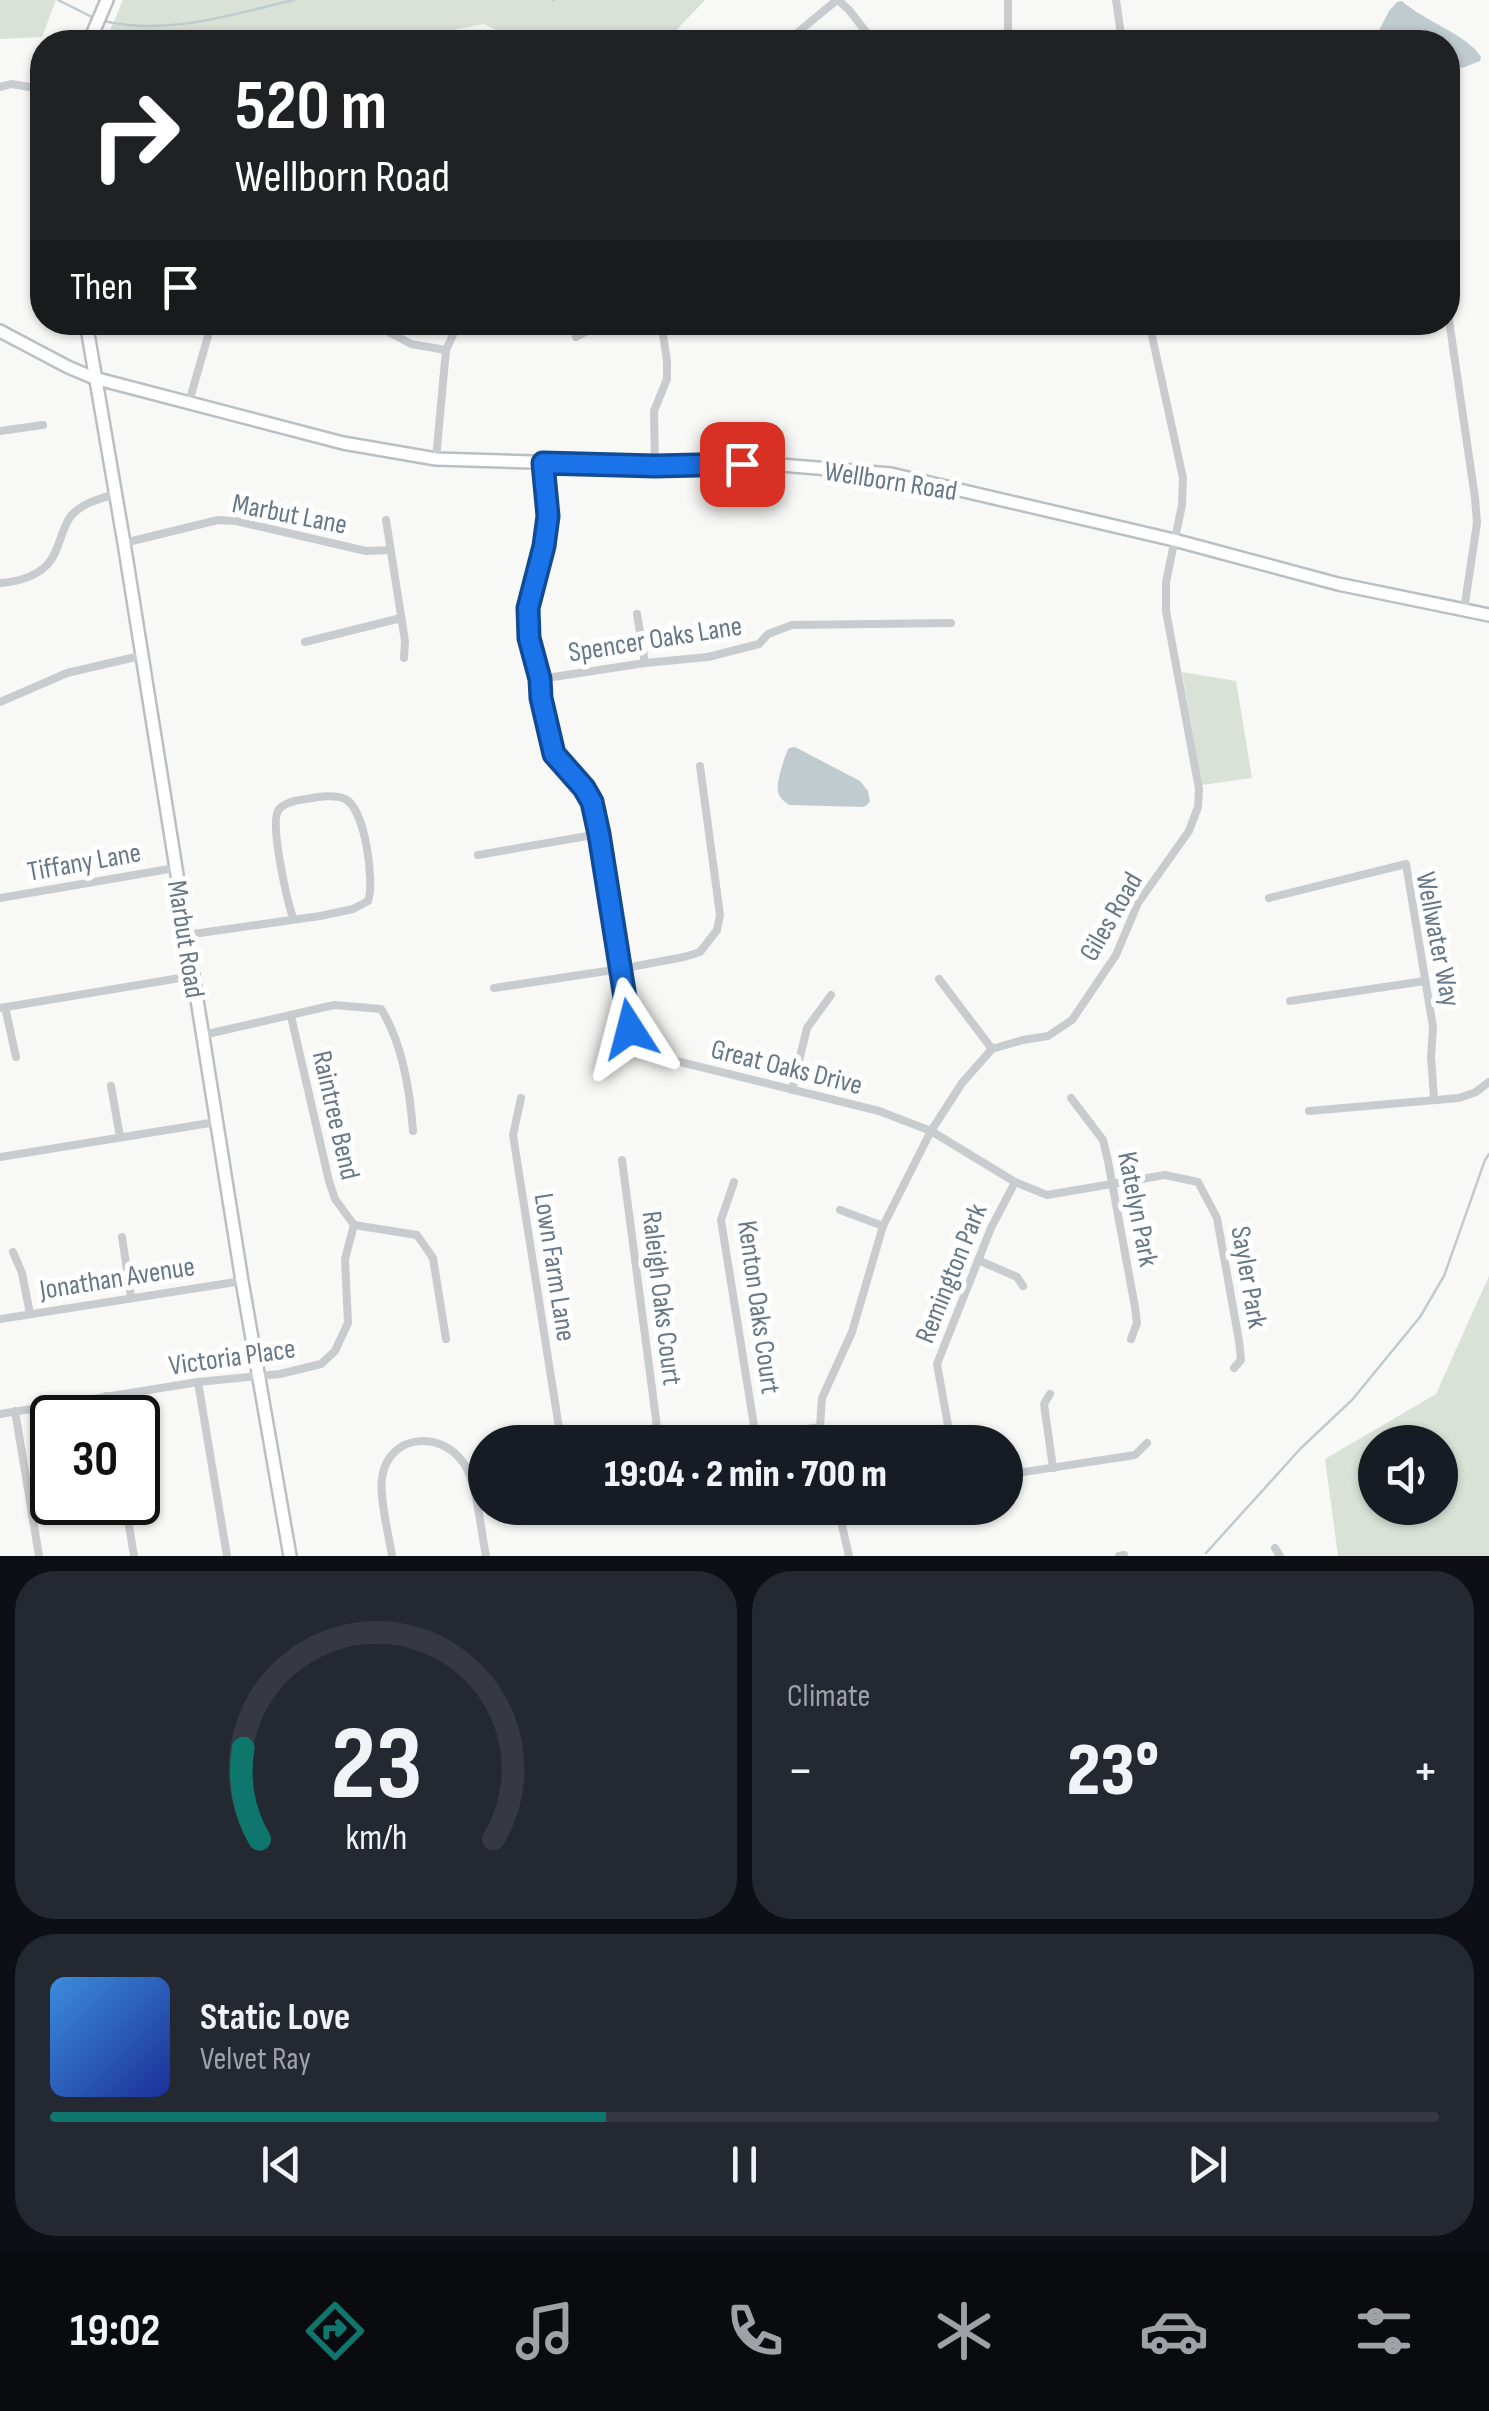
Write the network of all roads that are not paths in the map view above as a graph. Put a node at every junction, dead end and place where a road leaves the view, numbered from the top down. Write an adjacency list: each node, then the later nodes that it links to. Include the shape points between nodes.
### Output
1 (107, 0): 5 (street)
2 (837, 0): 6 (street); 7 (street)
3 (1008, 0): 8 (street)
4 (1116, 0): 9 (street)
5 (94, 30)
6 (801, 30)
7 (865, 30)
8 (1008, 30)
9 (1120, 30)
10 (0, 87): 11 (street)
11 (30, 87)
12 (0, 331): 22 (street, Wellborn Road)
13 (88, 335): 21 (street, Marbut Road)
14 (208, 335): 24 (street)
15 (394, 335): 20 (street)
16 (453, 335): 20 (street)
17 (663, 335): 29 (street, via 667,378 654,411)
18 (1152, 335): 32 (street, Giles Road, via 1183,478)
19 (1451, 335): 36 (street, via 1475,498)
20 (446, 350): 27 (street)
21 (91, 354): 22 (street); 23 (street, Marbut Road)
22 (68, 367): 23 (street, Wellborn Road)
23 (94, 378): 24 (street, Wellborn Road); 30 (street, Marbut Road)
24 (189, 402): 27 (street, Wellborn Road, via 342,443)
25 (42, 424): 26 (street)
26 (0, 431)
27 (436, 459): 28 (street, Wellborn Road)
28 (543, 463): 29 (street, Wellborn Road); 45 (street, Great Oaks Drive, via 548,516 528,608)
29 (655, 466): 32 (street, Wellborn Road, via 768,464 891,474)
30 (114, 494): 33 (street, Marbut Road); 35 (street, via 72,514 50,561 36,573)
31 (386, 520): 34 (street)
32 (1174, 540): 36 (street, Wellborn Road); 65 (street, Giles Road, via 1166,610 1196,769 1198,806 1190,831 1138,903 1116,956 1072,1020 1048,1036)
33 (124, 543): 34 (street, Marbut Lane, via 236,520 366,551); 42 (street, Marbut Road)
34 (390, 550): 39 (street)
35 (0, 584)
36 (1464, 610): 38 (street, Wellborn Road)
37 (636, 614): 44 (street)
38 (1489, 615)
39 (401, 618): 41 (street); 43 (street)
40 (951, 623): 44 (street, Spencer Oaks Lane, via 792,625 759,644)
41 (306, 642)
42 (140, 656): 46 (street, via 68,673); 50 (street, Marbut Road)
43 (404, 658)
44 (645, 663): 45 (street, Spencer Oaks Lane)
45 (540, 679): 48 (street, Great Oaks Drive, via 554,754 592,802)
46 (0, 702)
47 (700, 766): 55 (street, via 717,930 700,952)
48 (599, 834): 49 (street); 55 (street, Great Oaks Drive)
49 (478, 855)
50 (175, 868): 51 (street, Tiffany Lane); 54 (street, Marbut Road)
51 (0, 898)
52 (1269, 898): 58 (street, Wellwater Way, via 1406,864)
53 (293, 918): 53 (street, via 368,901 362,826 346,799 307,799 278,811); 54 (street)
54 (186, 935): 56 (street, Marbut Road)
55 (620, 968): 59 (street); 69 (street, Great Oaks Drive, via 630,1029 648,1050)
56 (192, 976): 62 (street); 64 (street, Marbut Road)
57 (939, 979): 65 (street)
58 (1425, 981): 61 (street); 72 (street, Wellwater Way)
59 (494, 988)
60 (831, 994): 69 (street, via 807,1028)
61 (1290, 1002)
62 (3, 1007): 66 (street)
63 (291, 1016): 64 (street); 76 (street, via 334,1005 381,1009 398,1048); 84 (street, Raintree Bend, via 328,1181)
64 (203, 1035): 74 (street, Marbut Road)
65 (992, 1049): 75 (street)
66 (16, 1057)
67 (1489, 1082): 72 (street, via 1460,1098)
68 (111, 1086): 77 (street)
69 (792, 1090): 75 (street, Great Oaks Drive)
70 (521, 1098): 104 (street, Lown Farm Lane, via 513,1135)
71 (1072, 1098): 82 (street, Katelyn Park, via 1103,1140)
72 (1434, 1098): 73 (street)
73 (1309, 1111)
74 (216, 1122): 77 (street); 89 (street, Marbut Road)
75 (931, 1131): 81 (street, Sayler Park); 85 (street)
76 (412, 1132)
77 (120, 1137): 78 (street)
78 (0, 1157)
79 (622, 1160): 105 (street, Raleigh Oaks Court)
80 (734, 1182): 106 (street, Kenton Oaks Court, via 722,1220)
81 (1015, 1182): 82 (street, Sayler Park, via 1048,1194); 88 (street, Remington Park)
82 (1113, 1184): 95 (street, Katelyn Park, via 1137,1324); 96 (street, Sayler Park, via 1164,1176 1198,1182 1217,1218 1240,1341 1241,1360)
83 (840, 1210): 85 (street)
84 (354, 1225): 94 (street, via 417,1235 432,1258); 97 (street, Victoria Place, via 345,1259 348,1323 342,1340 320,1364)
85 (882, 1226): 107 (street, via 852,1332 822,1398)
86 (122, 1237): 91 (street)
87 (13, 1252): 92 (street)
88 (978, 1260): 90 (street, via 1018,1277); 108 (street, Remington Park, via 937,1364)
89 (242, 1281): 91 (street, Jonathan Avenue); 97 (street, Marbut Road)
90 (1023, 1286)
91 (131, 1297): 92 (street, Jonathan Avenue)
92 (30, 1314): 93 (street, Jonathan Avenue)
93 (0, 1319)
94 (446, 1339)
95 (1131, 1339)
96 (1234, 1368)
97 (258, 1376): 98 (street, Victoria Place); 117 (street, Marbut Road)
98 (198, 1382): 100 (street, Victoria Place); 116 (street)
99 (1050, 1394): 110 (street, via 1044,1404)
100 (113, 1395)
101 (30, 1409): 102 (street, Victoria Place)
102 (15, 1412): 103 (street, Victoria Place); 114 (street)
103 (0, 1414)
104 (559, 1425)
105 (657, 1425)
106 (754, 1425)
107 (820, 1425)
108 (947, 1425)
109 (1147, 1444): 110 (street, via 1135,1454)
110 (1053, 1468): 111 (street)
111 (1023, 1473)
112 (128, 1525): 115 (street)
113 (842, 1525): 120 (street)
114 (39, 1556)
115 (134, 1556)
116 (227, 1556)
117 (290, 1556)
118 (392, 1556): 119 (street, via 381,1479 392,1454 430,1440 446,1445 468,1471)
119 (486, 1556)
120 (849, 1556)

